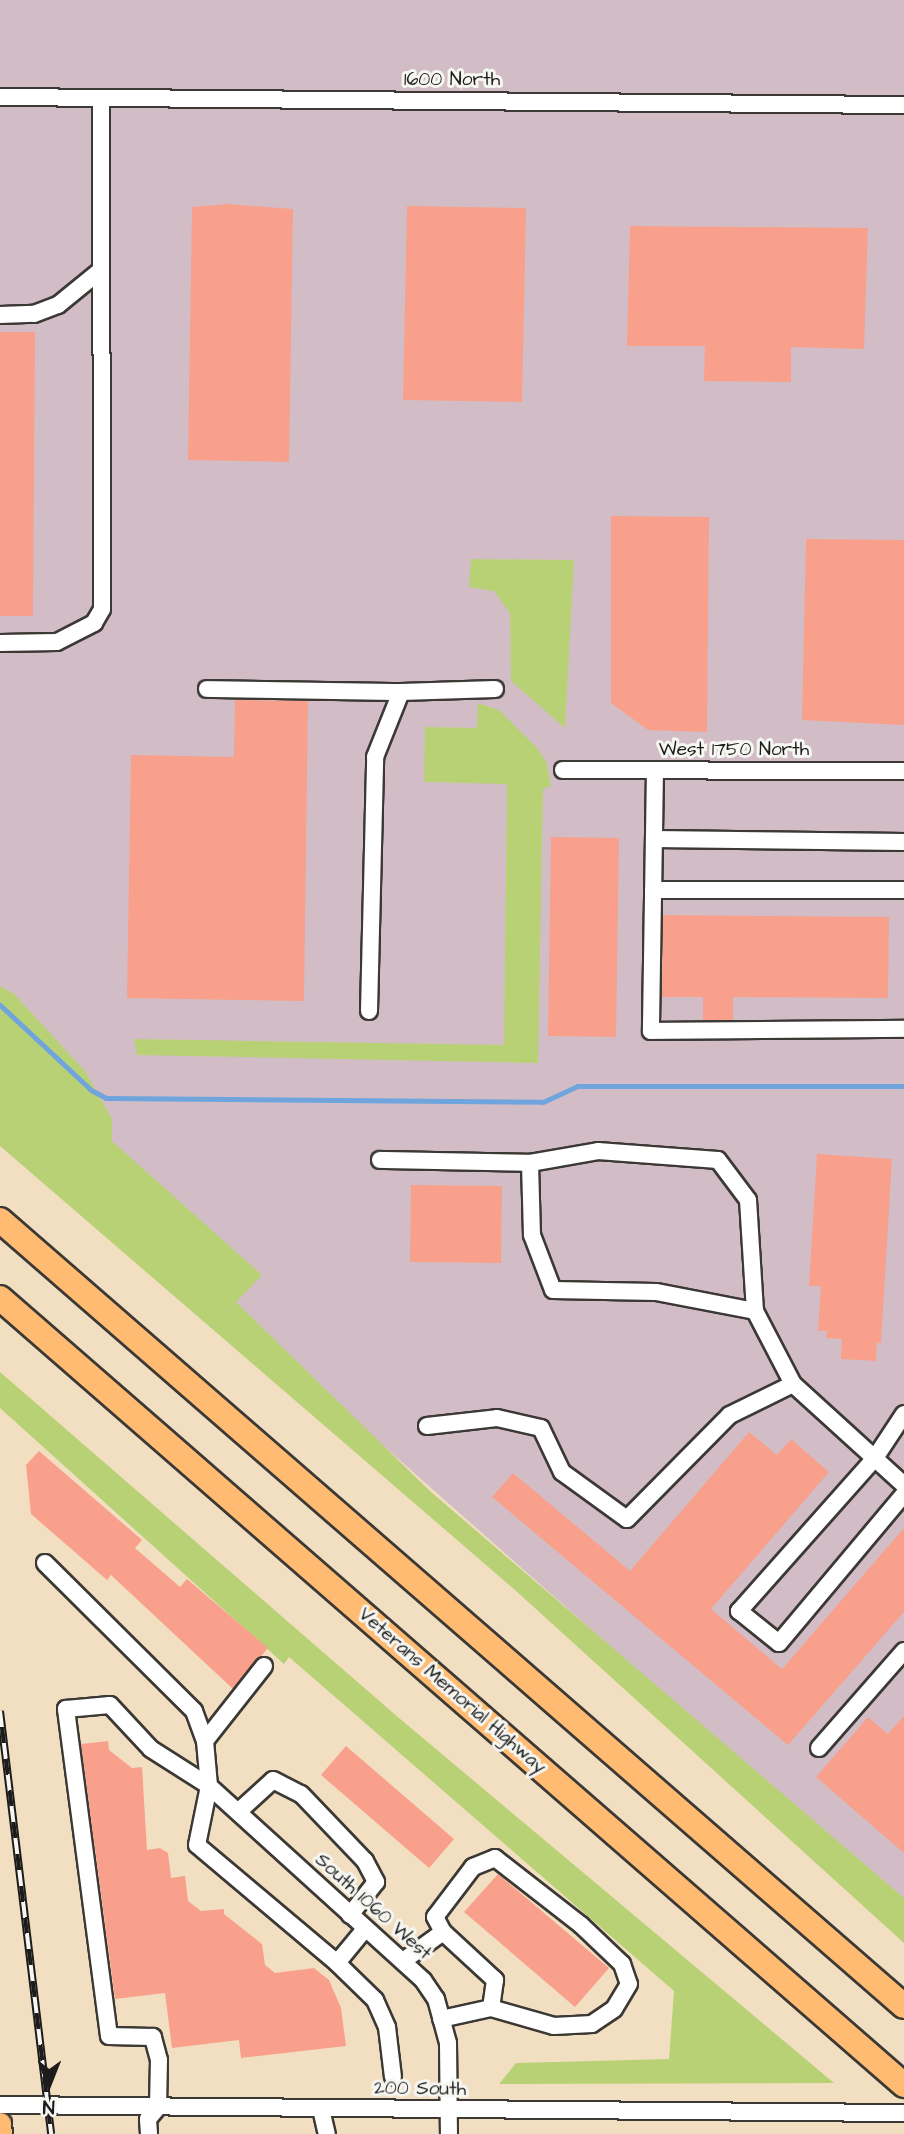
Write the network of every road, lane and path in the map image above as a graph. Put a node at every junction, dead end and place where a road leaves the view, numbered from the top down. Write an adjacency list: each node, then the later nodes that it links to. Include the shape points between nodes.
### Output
1 (0, 97): 2 (street, 1600 North)
2 (101, 98): 3 (street, 1600 North); 4 (street)
3 (904, 105)
4 (101, 270): 5 (street, via 58,305 34,314); 6 (street, via 102,609 94,623 57,642)
5 (0, 315)
6 (0, 643)
7 (207, 689): 9 (street)
8 (495, 689): 9 (street)
9 (401, 692): 17 (street, via 375,757)
10 (563, 770): 11 (street, West 1750 North)
11 (655, 771): 12 (street, West 1750 North); 13 (street)
12 (904, 771)
13 (654, 838): 14 (street); 15 (street)
14 (904, 842)
15 (653, 890): 16 (street); 18 (street, via 651,1031)
16 (904, 890)
17 (369, 1011)
18 (904, 1029)
19 (380, 1160): 20 (street)
20 (530, 1163): 23 (street, via 532,1235 553,1290 656,1292); 23 (street, via 598,1151 718,1160 748,1200)
21 (0, 1220): 42 (highway)
22 (5, 1302): 46 (highway, Veterans Memorial Highway)
23 (755, 1311): 24 (street)
24 (793, 1384): 26 (street, via 730,1415 627,1519 562,1472 541,1428 496,1418); 27 (street)
25 (904, 1414): 27 (street)
26 (427, 1426)
27 (875, 1458): 28 (street); 29 (street, via 739,1611 779,1643)
28 (904, 1485)
29 (904, 1494)
30 (45, 1563): 33 (street, via 194,1710)
31 (904, 1651): 34 (street)
32 (264, 1666): 33 (street)
33 (205, 1741): 35 (street)
34 (819, 1748)
35 (209, 1786): 36 (street, South 1060 West); 41 (street, via 197,1845); 48 (street, South 1060 West, via 151,1749 110,1705 66,1709 109,2036 153,2037 159,2060)
36 (238, 1812): 37 (street, South 1060 West); 37 (street, via 273,1780 301,1794 365,1861 376,1882)
37 (350, 1915): 38 (street, South 1060 West)
38 (365, 1929): 40 (street, South 1060 West); 41 (street)
39 (443, 1932): 40 (street); 43 (street, via 495,1979); 43 (street, via 435,1917 472,1867 495,1858 538,1887 622,1964 629,1984 614,2009 592,2024 554,2026)
40 (403, 1961): 44 (street, South 1060 West, via 436,1999)
41 (337, 1963): 45 (street, via 375,2000 387,2027)
42 (904, 2006)
43 (491, 2008): 44 (street)
44 (441, 2019): 50 (street, South 1060 West, via 447,2043)
45 (393, 2077)
46 (904, 2084)
47 (0, 2105): 48 (street, 200 South)
48 (158, 2107): 49 (street, 200 South); 54 (street, via 148,2119)
49 (321, 2109): 50 (street, 200 South); 55 (street)
50 (450, 2110): 51 (street, 200 South); 56 (street, South 1060 West)
51 (904, 2113)
52 (0, 2123): 53 (main road)
53 (1, 2134)
54 (149, 2134)
55 (327, 2134)
56 (449, 2134)

